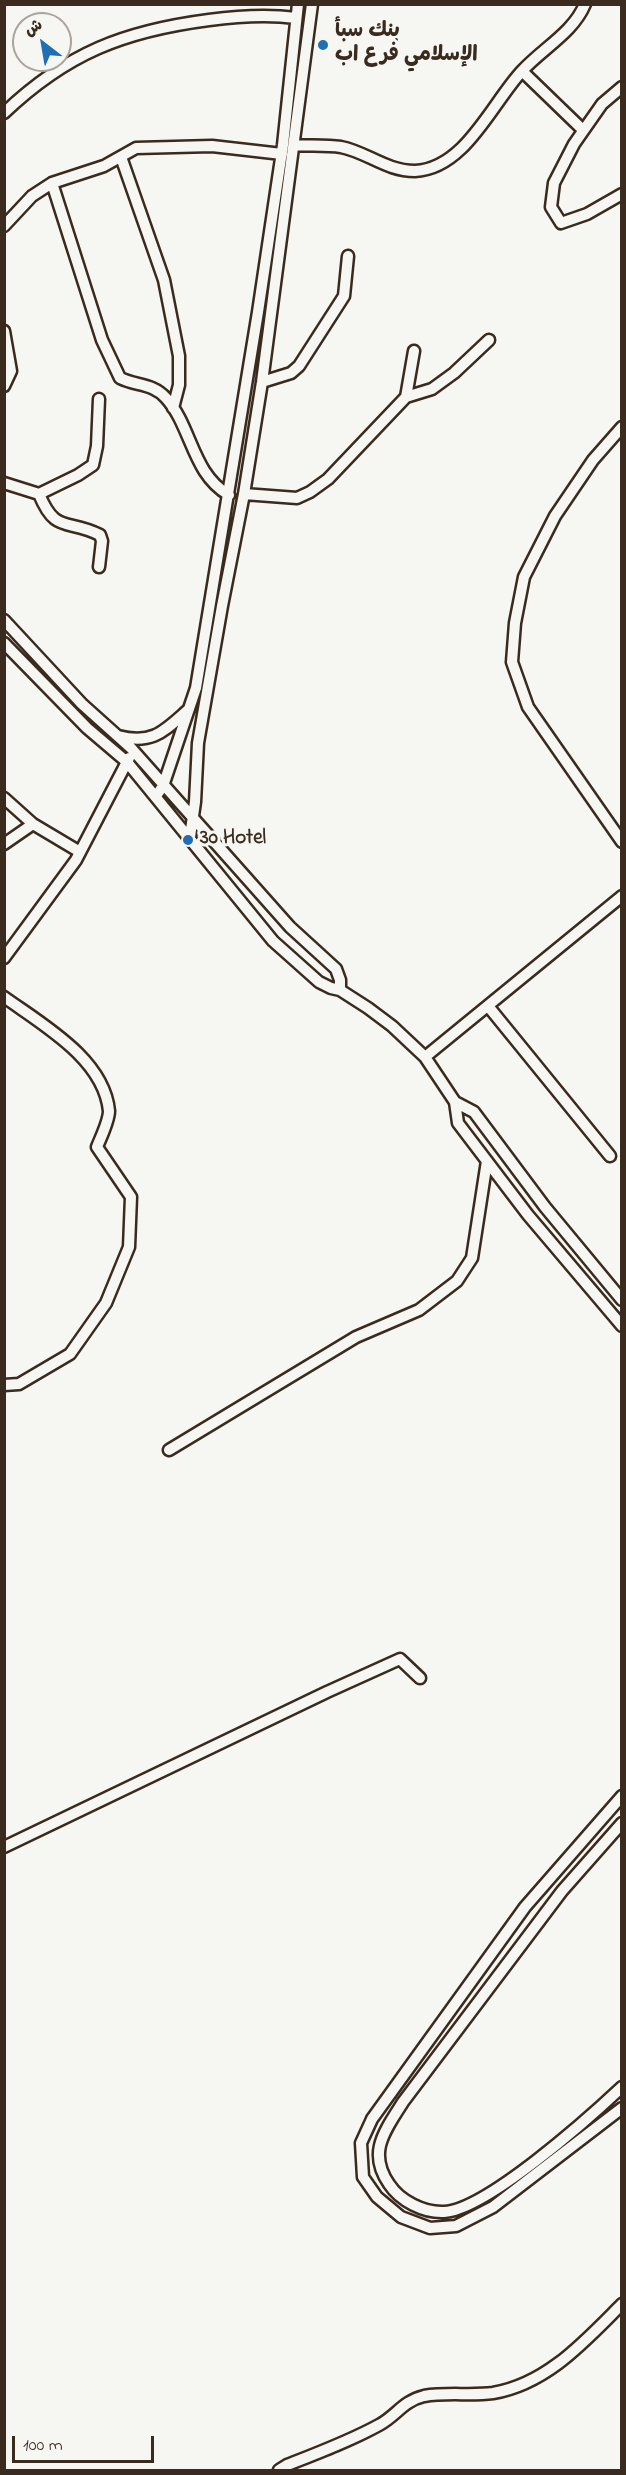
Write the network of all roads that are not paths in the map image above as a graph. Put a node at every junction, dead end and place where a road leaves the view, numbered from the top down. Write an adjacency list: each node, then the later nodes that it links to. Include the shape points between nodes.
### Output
1 (298, 4): 4 (street)
2 (312, 4): 9 (street)
3 (585, 4): 5 (street, via 579,20)
4 (296, 18): 7 (street, via 268,14 223,18 136,34 61,67); 10 (street)
5 (522, 70): 8 (street); 9 (street, via 471,140 441,164 416,171 389,168 342,147)
6 (621, 87): 8 (street)
7 (4, 113)
8 (583, 130): 13 (street, via 554,183 551,207 561,223 587,214)
9 (294, 146): 19 (street)
10 (282, 153): 11 (street, via 212,146 149,146); 28 (street)
11 (121, 157): 12 (street); 23 (street, via 164,280 179,357 179,385)
12 (52, 183): 14 (street, via 32,196); 23 (street, via 113,367 120,378 154,388)
13 (621, 194)
14 (4, 226)
15 (348, 256): 19 (street, via 344,296 300,366)
16 (4, 332): 20 (street, via 11,371)
17 (489, 340): 21 (street, via 432,389)
18 (414, 351): 21 (street)
19 (262, 382): 27 (street)
20 (4, 386)
21 (406, 397): 27 (street, via 328,480 310,492 297,498)
22 (99, 399): 26 (street, via 93,465)
23 (173, 408): 28 (street, via 204,470)
24 (621, 427): 42 (street, via 555,516 524,577 512,662 528,707)
25 (4, 483): 26 (street)
26 (39, 494): 29 (street, via 54,519 100,535)
27 (244, 494): 39 (street, via 198,743)
28 (229, 495): 32 (street)
29 (99, 567)
30 (4, 620): 33 (street)
31 (4, 643): 35 (street, via 87,728)
32 (190, 707): 33 (street, via 148,739); 36 (street)
33 (117, 736): 34 (street)
34 (131, 748): 35 (street); 36 (street)
35 (127, 762): 37 (street); 44 (street)
36 (163, 786): 37 (street); 39 (street)
37 (156, 796): 41 (street)
38 (4, 798): 40 (street)
39 (194, 820): 41 (street); 47 (street, via 290,927 336,969)
40 (33, 824): 43 (street); 44 (street)
41 (190, 837): 47 (street, via 273,941 319,982)
42 (621, 842)
43 (4, 844)
44 (80, 852): 46 (street)
45 (621, 896): 49 (street)
46 (5, 957)
47 (340, 990): 50 (street, via 392,1026)
48 (4, 997): 56 (street, via 79,1054 99,1077 109,1113 97,1147 130,1197 129,1247 106,1303 70,1354 19,1384)
49 (488, 1006): 50 (street); 52 (street)
50 (425, 1057): 51 (street)
51 (455, 1102): 53 (street, via 458,1123); 54 (street, via 474,1112)
52 (610, 1156)
53 (487, 1161): 55 (street); 57 (street, via 472,1258 457,1281 419,1310 357,1337)
54 (621, 1299)
55 (621, 1326)
56 (4, 1386)
57 (169, 1450)
58 (420, 1678): 61 (street, via 400,1659)
59 (621, 1796): 63 (street, via 525,1907 372,2119 361,2143 363,2177 377,2197 401,2217 430,2228 456,2226 501,2201)
60 (621, 1823): 62 (street, via 562,1891 403,2102 378,2148 381,2173 392,2188 425,2210 445,2212 478,2201 589,2118)
61 (4, 1847)
62 (621, 2087)
63 (621, 2108)
64 (621, 2304): 65 (street, via 574,2351 529,2383 490,2393 424,2396 403,2405 382,2424)
65 (279, 2470)

